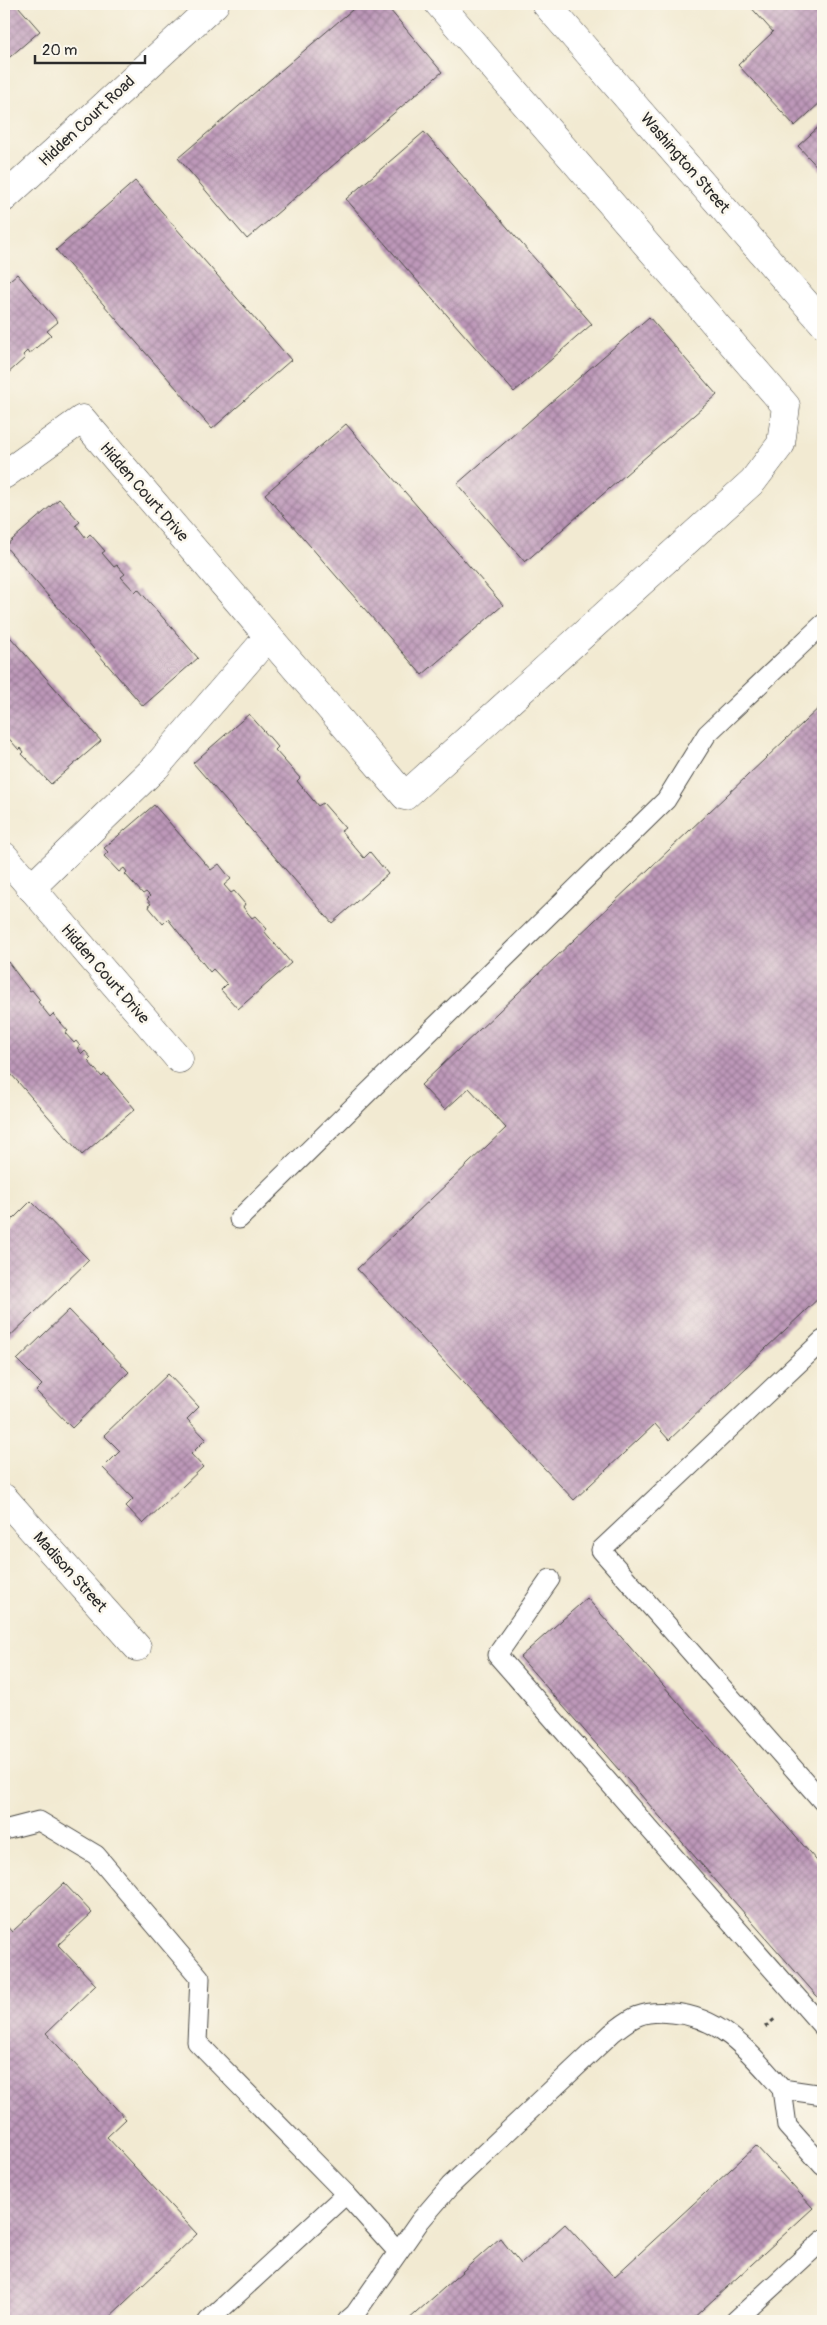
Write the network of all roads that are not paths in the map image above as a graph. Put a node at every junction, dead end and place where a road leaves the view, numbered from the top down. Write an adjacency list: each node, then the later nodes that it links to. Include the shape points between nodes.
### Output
1 (215, 4): 4 (street, Hidden Court Road)
2 (439, 4): 8 (street, Hidden Court Drive, via 786,406 781,444 753,481 405,796)
3 (546, 4): 5 (street, Washington Street)
4 (4, 198)
5 (823, 322)
6 (4, 475): 8 (street, Hidden Court Drive, via 82,419)
7 (823, 624): 12 (lane, via 707,734 666,800)
8 (268, 638): 10 (street, via 156,767)
9 (4, 856): 10 (street, Hidden Court Drive)
10 (31, 888): 11 (street, Hidden Court Drive)
11 (179, 1059)
12 (239, 1219)
13 (823, 1340): 17 (lane, via 601,1550)
14 (4, 1498): 16 (street, Madison Street)
15 (550, 1579): 19 (lane, via 497,1655)
16 (137, 1647)
17 (823, 1802)
18 (4, 1830): 23 (lane, via 39,1821 96,1855 200,1978 197,2042)
19 (823, 2027)
20 (782, 2089): 21 (lane); 22 (lane, via 787,2126); 25 (lane, via 744,2046 714,2024 685,2014 662,2012 638,2016 612,2033 450,2186)
21 (823, 2095)
22 (823, 2166)
23 (346, 2194): 25 (lane); 26 (lane)
24 (823, 2240): 28 (lane)
25 (398, 2252): 27 (lane, via 355,2314)
26 (208, 2321)
27 (346, 2321)
28 (735, 2321)

